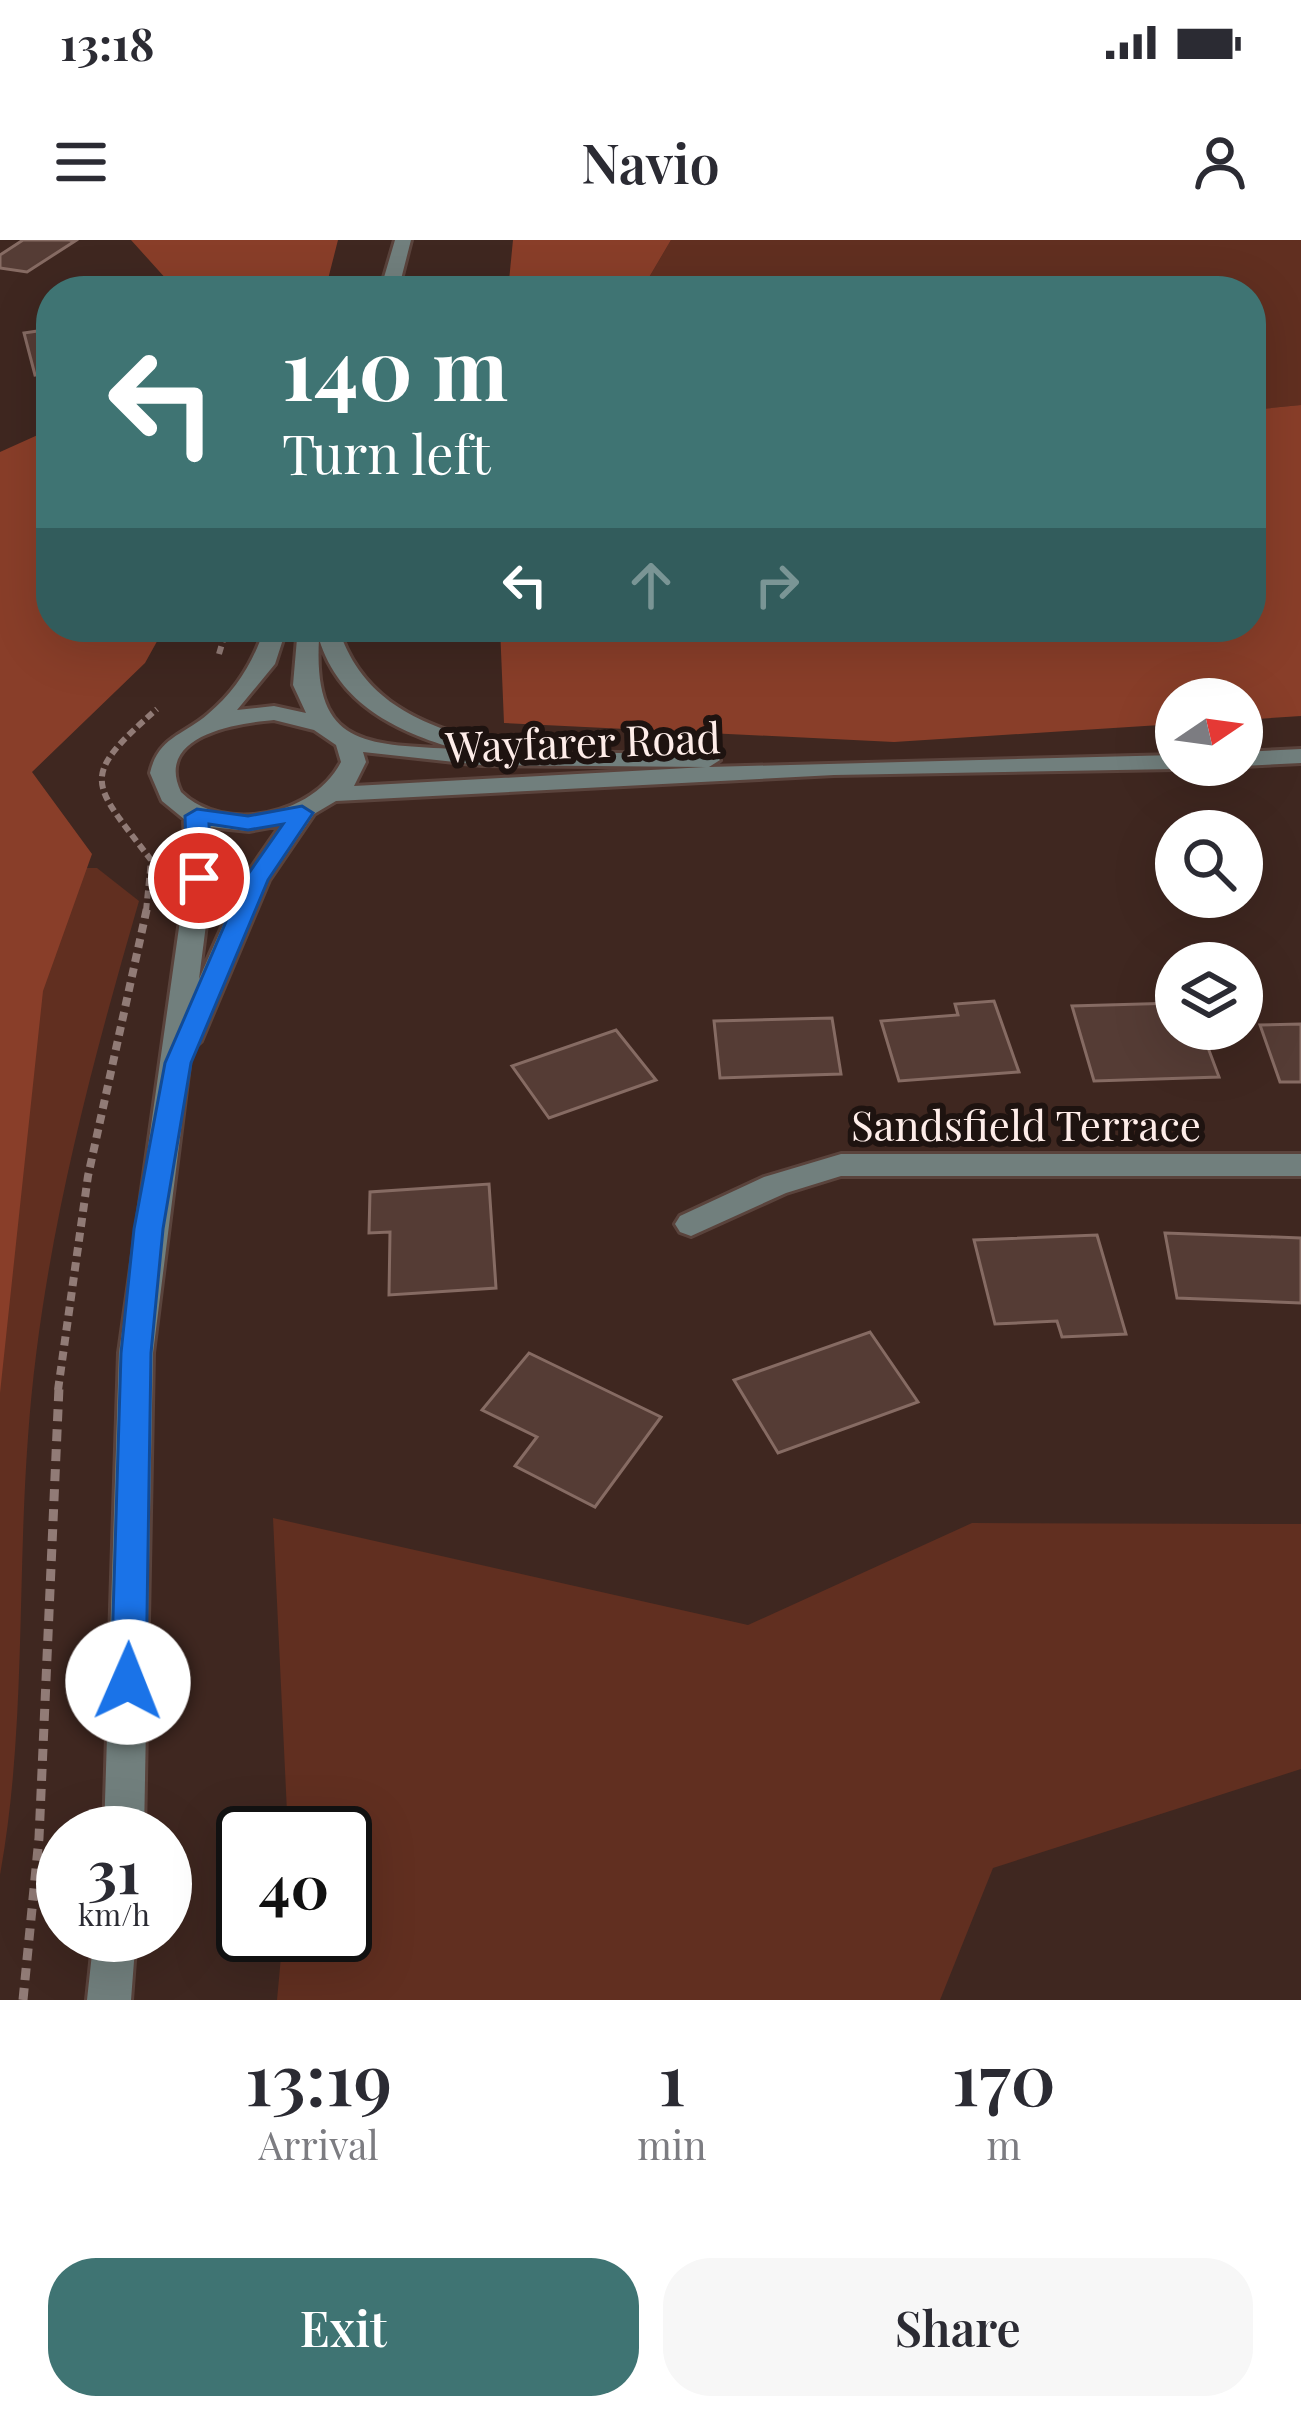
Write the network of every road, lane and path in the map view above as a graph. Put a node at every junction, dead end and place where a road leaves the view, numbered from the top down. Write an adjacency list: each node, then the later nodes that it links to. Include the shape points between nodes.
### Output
1 (403, 240): 2 (street)
2 (393, 276)
3 (271, 642): 6 (street, via 264,664)
4 (308, 642): 7 (street, via 305,685)
5 (333, 642): 9 (street, via 343,674 382,713 430,736)
6 (214, 722): 7 (street, via 274,713); 16 (street, via 169,751 160,770 162,788)
7 (322, 722): 8 (street)
8 (348, 742): 9 (street, Wayfarer Road, via 398,754); 14 (street, via 350,777)
9 (506, 754): 13 (street, Wayfarer Road)
10 (1301, 756): 11 (street)
11 (1263, 759)
12 (1155, 762): 13 (street, Wayfarer Road)
13 (834, 768): 14 (street, Wayfarer Road)
14 (335, 794): 15 (street)
15 (302, 813): 16 (street, via 248,823); 18 (street, via 256,880)
16 (197, 816): 18 (street, via 199,878)
17 (151, 876): 23 (path, via 84,1192 62,1349 40,1879)
18 (178, 1063): 21 (street, via 136,1353)
19 (1301, 1165): 20 (street, Sandsfield Terrace, via 841,1165)
20 (692, 1224)
21 (125, 1806)
22 (113, 1962): 24 (street)
23 (23, 2000)
24 (109, 2000)

